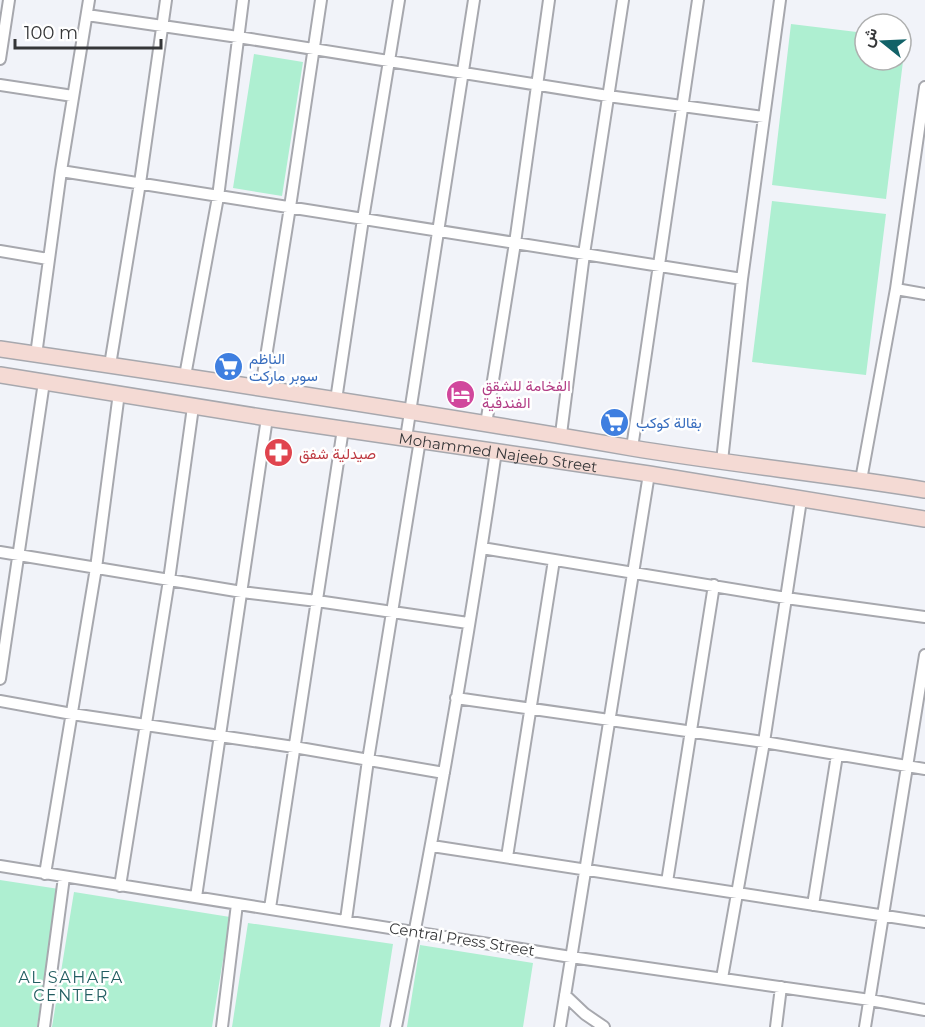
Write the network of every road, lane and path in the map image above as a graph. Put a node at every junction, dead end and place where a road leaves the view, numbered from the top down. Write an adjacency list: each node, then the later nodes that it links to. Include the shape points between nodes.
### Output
1 (9, 0): 16 (street)
2 (89, 0): 12 (street)
3 (166, 0): 13 (street)
4 (243, 0): 14 (street)
5 (321, 0): 15 (street)
6 (399, 0): 17 (street)
7 (474, 0): 18 (street)
8 (549, 0): 19 (street)
9 (623, 0): 23 (street)
10 (698, 0): 24 (street)
11 (780, 0): 26 (street)
12 (87, 15): 13 (street); 22 (street)
13 (162, 26): 14 (street); 28 (street)
14 (238, 37): 15 (street); 29 (street)
15 (314, 48): 17 (street); 30 (street)
16 (0, 59)
17 (389, 61): 18 (street); 31 (street)
18 (463, 72): 19 (street); 32 (street)
19 (537, 84): 23 (street); 33 (street)
20 (0, 85): 22 (street)
21 (925, 87): 25 (street)
22 (73, 96): 27 (street)
23 (608, 96): 24 (street); 35 (street)
24 (682, 105): 26 (street); 37 (street)
25 (923, 112): 39 (street)
26 (764, 117): 38 (street)
27 (61, 171): 28 (street); 36 (street)
28 (140, 183): 29 (street); 43 (street)
29 (219, 197): 30 (street); 45 (street)
30 (291, 207): 31 (street); 47 (street)
31 (363, 219): 32 (street); 49 (street)
32 (439, 231): 33 (street); 51 (street)
33 (514, 243): 35 (street); 53 (street)
34 (0, 251): 36 (street)
35 (584, 254): 37 (street); 55 (street)
36 (48, 259): 42 (street)
37 (657, 265): 38 (street); 57 (street)
38 (742, 279): 59 (street)
39 (896, 289): 40 (street); 61 (street)
40 (925, 294)
41 (0, 349): 42 (main road, Mohammed Najeeb Street)
42 (36, 355): 43 (main road, Mohammed Najeeb Street)
43 (110, 365): 45 (main road, Mohammed Najeeb Street)
44 (0, 375): 46 (main road, Mohammed Najeeb Street)
45 (185, 376): 47 (main road, Mohammed Najeeb Street)
46 (44, 382): 48 (main road, Mohammed Najeeb Street); 67 (street)
47 (261, 388): 49 (main road, Mohammed Najeeb Street)
48 (119, 393): 50 (main road, Mohammed Najeeb Street); 69 (street)
49 (336, 400): 51 (main road, Mohammed Najeeb Street)
50 (193, 406): 52 (main road, Mohammed Najeeb Street); 71 (street)
51 (409, 412): 53 (main road, Mohammed Najeeb Street); 56 (street)
52 (267, 418): 54 (main road, Mohammed Najeeb Street); 73 (street)
53 (486, 424): 55 (main road, Mohammed Najeeb Street)
54 (343, 429): 56 (main road, Mohammed Najeeb Street); 75 (street)
55 (561, 434): 57 (main road, Mohammed Najeeb Street)
56 (413, 439): 58 (main road, Mohammed Najeeb Street); 76 (street)
57 (632, 448): 59 (main road, Mohammed Najeeb Street)
58 (496, 451): 60 (main road, Mohammed Najeeb Street); 65 (street)
59 (722, 461): 61 (main road, Mohammed Najeeb Street)
60 (649, 474): 63 (main road, Mohammed Najeeb Street); 70 (street)
61 (861, 480): 62 (main road, Mohammed Najeeb Street)
62 (925, 490)
63 (801, 500): 64 (main road, Mohammed Najeeb Street); 74 (street)
64 (925, 519)
65 (482, 548): 68 (street); 78 (street)
66 (0, 552): 67 (street)
67 (20, 555): 69 (street); 80 (street)
68 (554, 560): 70 (street); 83 (street)
69 (96, 568): 71 (street); 84 (street)
70 (633, 572): 72 (street); 85 (street)
71 (169, 580): 73 (street); 86 (street)
72 (714, 585): 74 (street); 87 (street)
73 (242, 592): 75 (street); 88 (street)
74 (786, 598): 77 (street); 89 (street)
75 (317, 601): 76 (street); 90 (street)
76 (392, 612): 78 (street); 92 (street)
77 (925, 617)
78 (468, 623): 81 (street)
79 (925, 655): 93 (street)
80 (0, 679)
81 (456, 698): 83 (street); 95 (street)
82 (0, 701): 84 (street)
83 (530, 709): 85 (street); 97 (street)
84 (72, 714): 86 (street); 100 (street)
85 (609, 720): 87 (street); 99 (street)
86 (147, 724): 88 (street); 103 (street)
87 (691, 732): 89 (street); 102 (street)
88 (221, 736): 90 (street); 105 (street)
89 (764, 742): 91 (street); 104 (street)
90 (294, 747): 92 (street); 108 (street)
91 (837, 756): 93 (street); 107 (street)
92 (368, 760): 95 (street); 110 (street)
93 (908, 766): 94 (street); 109 (street)
94 (925, 769)
95 (444, 773): 96 (street)
96 (432, 846): 97 (street); 112 (street)
97 (507, 857): 99 (street)
98 (0, 866): 100 (street, Central Press Street)
99 (585, 869): 102 (street); 113 (street)
100 (45, 874): 101 (street, Central Press Street)
101 (64, 877): 103 (street, Central Press Street); 119 (street)
102 (667, 882): 104 (street)
103 (120, 886): 105 (street, Central Press Street)
104 (737, 893): 107 (street); 114 (street)
105 (196, 897): 106 (street, Central Press Street)
106 (237, 904): 108 (street, Central Press Street); 120 (street)
107 (813, 905): 109 (street)
108 (270, 908): 110 (street, Central Press Street)
109 (884, 916): 111 (street); 117 (street)
110 (346, 920): 112 (street, Central Press Street)
111 (925, 922)
112 (415, 932): 113 (street, Central Press Street); 121 (street)
113 (571, 957): 114 (street, Central Press Street); 116 (street)
114 (722, 978): 115 (street, Central Press Street)
115 (781, 987): 117 (street, Central Press Street); 124 (street)
116 (565, 995): 122 (street); 123 (street)
117 (870, 1000): 118 (street, Central Press Street); 125 (street)
118 (925, 1010)
119 (44, 1027)
120 (222, 1027)
121 (396, 1027)
122 (560, 1027)
123 (604, 1027)
124 (776, 1027)
125 (865, 1027)

